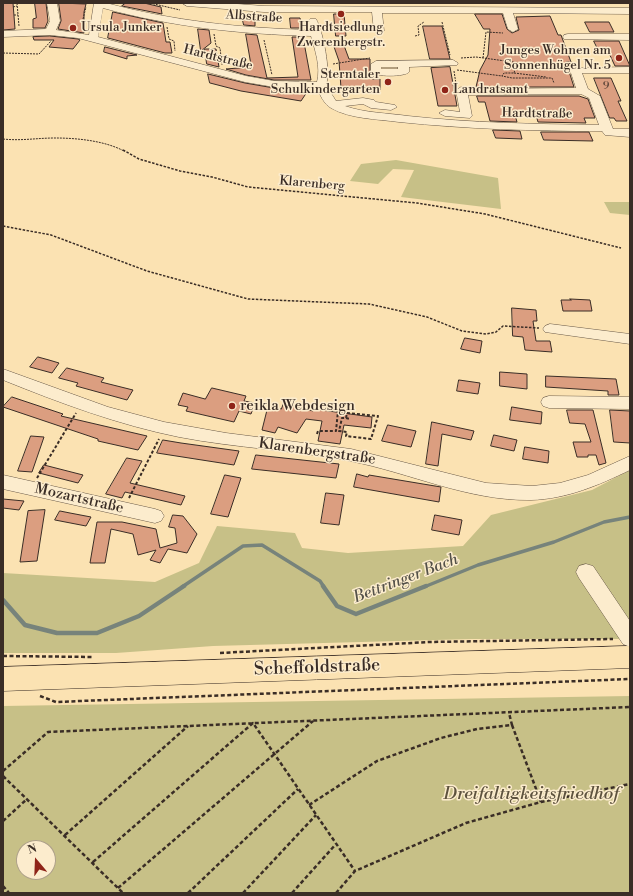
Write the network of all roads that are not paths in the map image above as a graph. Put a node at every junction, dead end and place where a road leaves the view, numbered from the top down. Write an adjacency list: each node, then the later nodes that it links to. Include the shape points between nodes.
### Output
1 (52, 3): 16 (street)
2 (99, 3): 17 (street, Albstraße, via 166,20 213,27 263,32); 21 (street)
3 (186, 3): 6 (street, via 234,8)
4 (359, 6): 6 (street); 7 (street)
5 (600, 7): 9 (street); 10 (street)
6 (313, 10): 17 (street)
7 (377, 10): 8 (street); 15 (street)
8 (443, 10): 9 (street); 13 (street)
9 (506, 10): 14 (street)
10 (630, 11)
11 (630, 18): 12 (street, via 578,18)
12 (579, 21)
13 (446, 22)
14 (513, 29)
15 (379, 32)
16 (54, 33): 18 (street, Hardtstraße); 21 (street, Hardtstraße)
17 (314, 33): 26 (street, via 322,65)
18 (3, 34)
19 (568, 37): 20 (street)
20 (626, 37): 22 (street)
21 (93, 38): 26 (street, Hardtstraße, via 223,74 274,84)
22 (630, 51)
23 (403, 64): 24 (street)
24 (455, 64)
25 (630, 70): 27 (street, via 575,70)
26 (321, 85): 28 (street)
27 (583, 91): 28 (street, via 462,91 466,116 371,105 370,102 363,101 342,103); 29 (street, via 594,96)
28 (329, 100): 29 (street, Hardtstraße, via 338,107 351,111 440,124 481,127)
29 (606, 128): 30 (street, Hardtstraße, via 609,133)
30 (630, 133)
31 (550, 329): 32 (street)
32 (630, 338)
33 (3, 374): 36 (street, Klarenbergstraße, via 81,404 164,428 250,443 349,454 393,464 474,489 502,492 558,491 584,484)
34 (548, 402): 35 (street)
35 (630, 403)
36 (630, 462)
37 (3, 482): 38 (street, Mozartstraße)
38 (155, 516)
39 (586, 572): 40 (street)
40 (626, 645): 41 (main road, Scheffoldstraße)
41 (3, 679)

